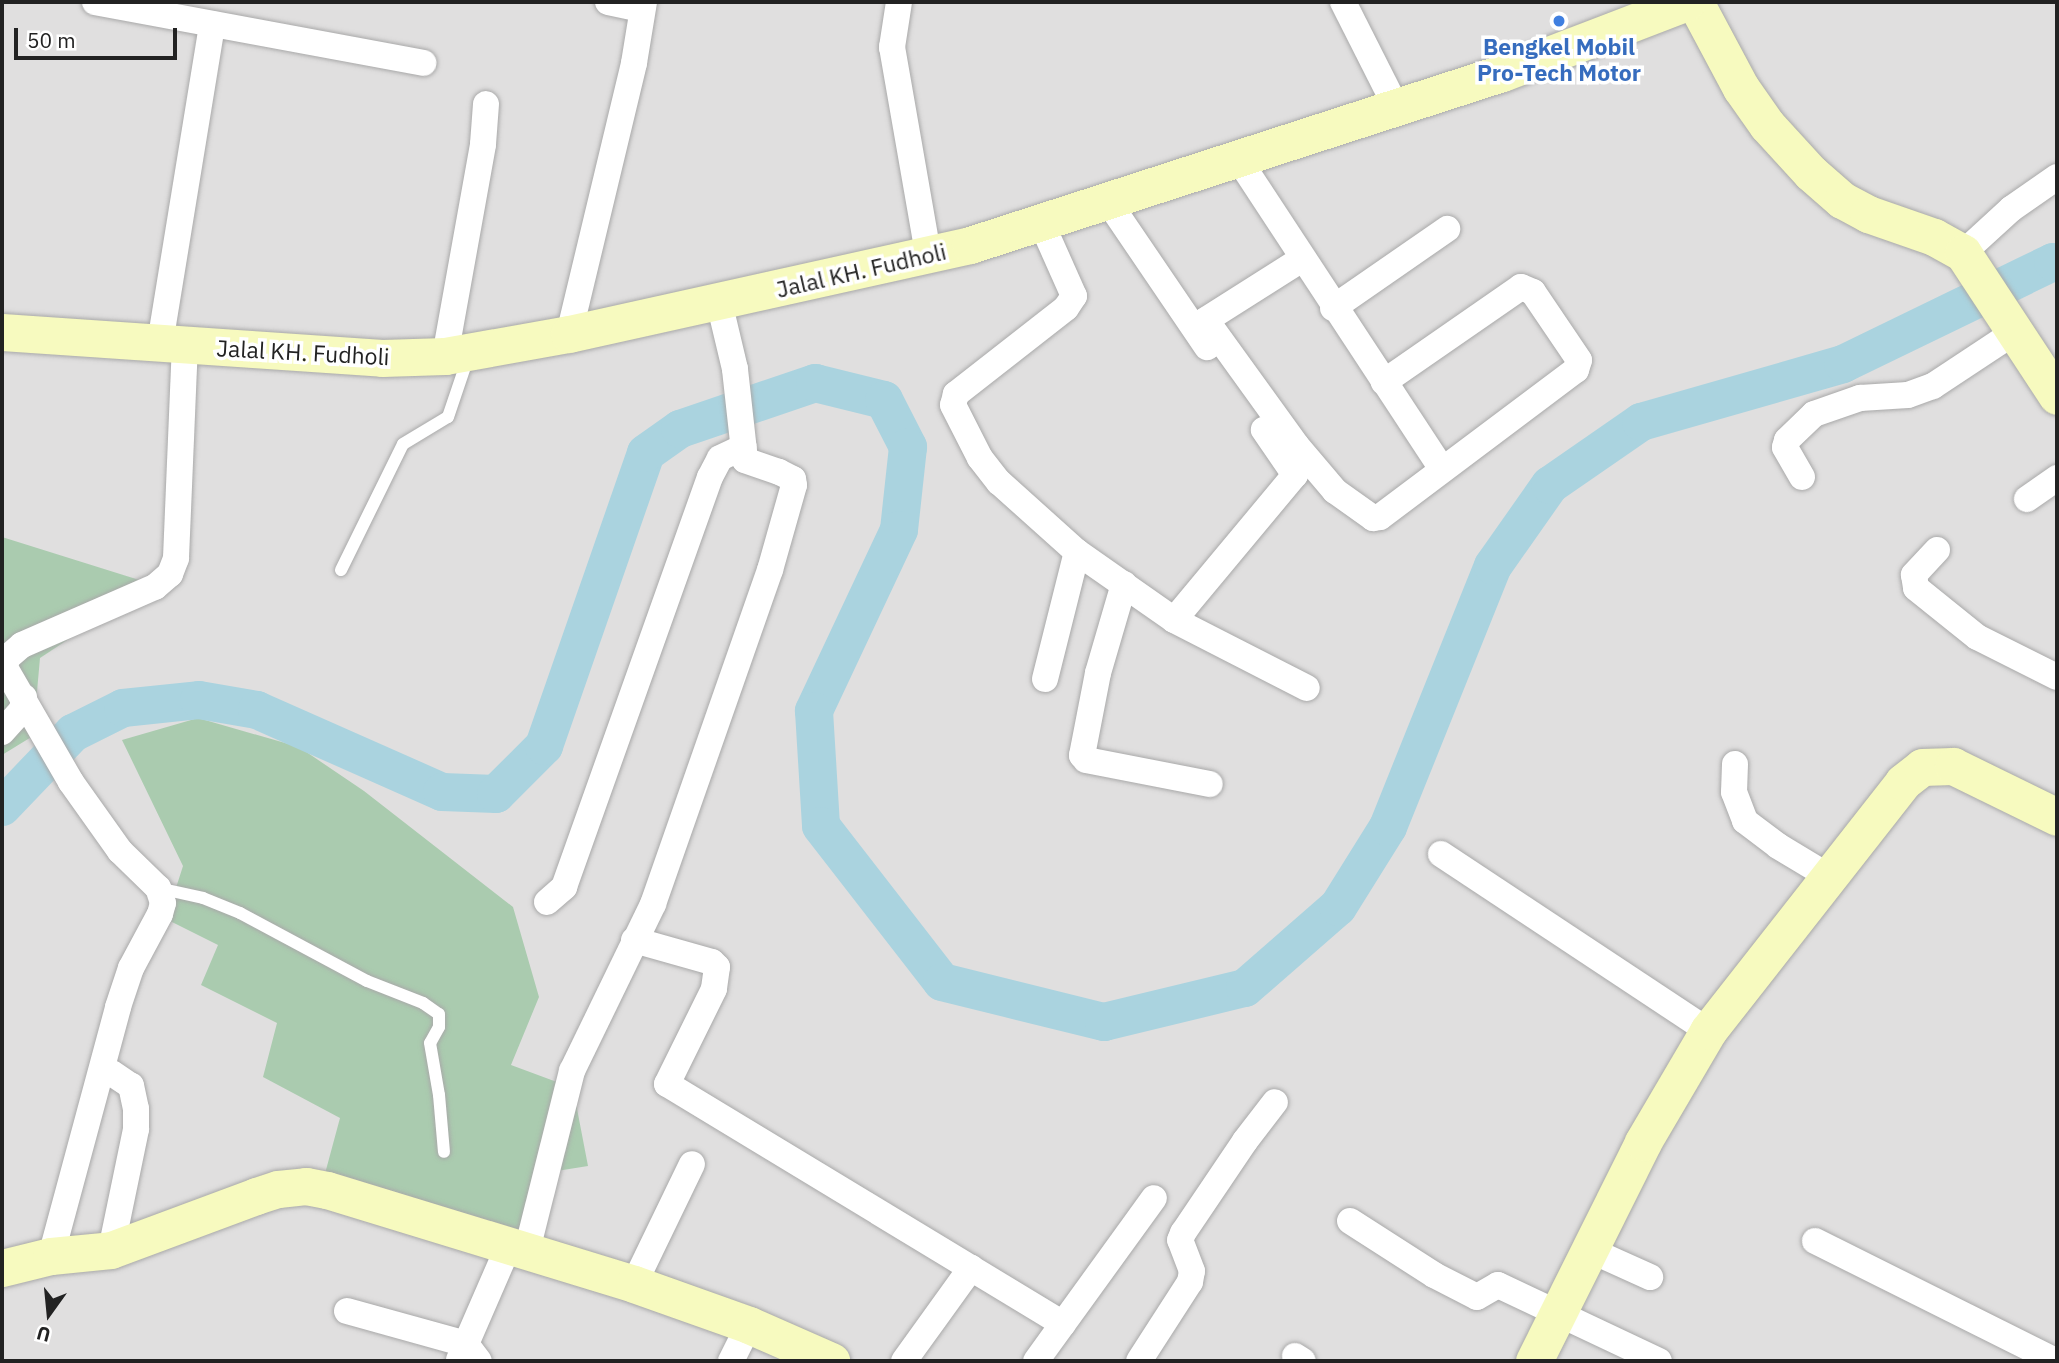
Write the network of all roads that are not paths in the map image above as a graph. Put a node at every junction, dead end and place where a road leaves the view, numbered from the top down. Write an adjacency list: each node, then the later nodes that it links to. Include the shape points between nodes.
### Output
1 (95, 2): 8 (street)
2 (608, 2): 7 (street)
3 (899, 2): 17 (street, via 892,47)
4 (1343, 2): 11 (street)
5 (1688, 2): 11 (main road, Jalal KH. Fudholi, via 1502,73)
6 (1695, 2): 18 (main road, via 1741,88 1811,173 1842,200 1934,237)
7 (643, 5): 24 (street, via 634,63)
8 (212, 24): 9 (street); 25 (street, via 194,123)
9 (423, 63)
10 (486, 104): 26 (street)
11 (1396, 107): 12 (main road, Jalal KH. Fudholi)
12 (1237, 157): 14 (main road, Jalal KH. Fudholi); 19 (street)
13 (2057, 177): 18 (street, via 2011,209)
14 (1107, 200): 15 (main road, Jalal KH. Fudholi); 38 (street, via 1295,475)
15 (1041, 222): 17 (main road, Jalal KH. Fudholi); 35 (street, via 1074,296 1066,308 956,394 953,405 980,458 999,482)
16 (1447, 229): 21 (street)
17 (928, 254): 20 (main road, Jalal KH. Fudholi)
18 (1965, 256): 22 (main road)
19 (1302, 258): 21 (street); 30 (street, via 1206,320 1296,445 1335,491 1366,515 1380,517)
20 (719, 302): 24 (main road, Jalal KH. Fudholi); 29 (street, via 735,369)
21 (1333, 308): 27 (street)
22 (2005, 319): 28 (main road); 31 (street, via 1933,386 1908,395 1860,398 1814,414 1784,447)
23 (2, 332): 25 (main road, Jalal KH. Fudholi)
24 (569, 334): 26 (main road, Jalal KH. Fudholi)
25 (172, 344): 26 (main road, Jalal KH. Fudholi, via 382,358); 39 (street, via 176,558 170,574 155,587 22,645)
26 (457, 354): 36 (lane, via 449,417 403,444)
27 (1384, 382): 30 (street); 30 (street, via 1521,287 1533,292 1579,360 1576,370)
28 (2057, 396)
29 (744, 438): 51 (street, via 720,458 710,477 564,887); 52 (street, via 748,462 793,478 794,485 721,711 653,904)
30 (1442, 469)
31 (1802, 477)
32 (2057, 478): 33 (street)
33 (2027, 499)
34 (1937, 550): 40 (street, via 1913,575 1916,588 1977,637)
35 (1077, 552): 37 (street); 41 (street)
36 (341, 570)
37 (1124, 584): 38 (street); 46 (street, via 1098,673 1082,755 1086,760)
38 (1174, 620): 42 (street)
39 (3, 668): 43 (street)
40 (2056, 674)
41 (1045, 679)
42 (1307, 688)
43 (25, 699): 44 (street, via 22,710); 50 (street, via 59,762 120,851)
44 (2, 732)
45 (1735, 764): 49 (street, via 1734,792 1745,821)
46 (1210, 785)
47 (2057, 817): 49 (main road, via 1966,770 1922,767 1903,782)
48 (1441, 854): 53 (street)
49 (1828, 876): 53 (main road)
50 (158, 888): 56 (lane, via 203,898 240,913 439,1014 439,1027 430,1043); 64 (street, via 163,903 160,914 131,968 118,1007)
51 (547, 901)
52 (634, 940): 61 (street, via 572,1070); 66 (street, via 717,967 714,989 667,1084)
53 (1708, 1031): 63 (main road, via 1643,1142)
54 (112, 1073): 62 (street, via 131,1086 136,1129)
55 (1275, 1102): 78 (street, via 1180,1237 1192,1271 1190,1282)
56 (444, 1152)
57 (692, 1164): 68 (street)
58 (1154, 1198): 71 (street)
59 (1350, 1221): 70 (street, via 1477,1297 1497,1285)
60 (1815, 1241): 81 (street)
61 (518, 1248): 62 (main road, via 306,1186 256,1196); 68 (main road); 73 (street)
62 (111, 1250): 64 (main road)
63 (1590, 1250): 67 (street); 70 (main road)
64 (51, 1256): 65 (main road)
65 (2, 1268)
66 (971, 1268): 71 (street); 76 (street)
67 (1650, 1277)
68 (634, 1284): 72 (main road)
69 (347, 1311): 73 (street)
70 (1560, 1314): 79 (main road); 80 (street)
71 (1063, 1324): 77 (street)
72 (749, 1325): 74 (street); 75 (main road)
73 (468, 1355)
74 (731, 1361)
75 (831, 1361)
76 (905, 1361)
77 (1035, 1361)
78 (1139, 1361)
79 (1534, 1361)
80 (1659, 1361)
81 (2056, 1361)

